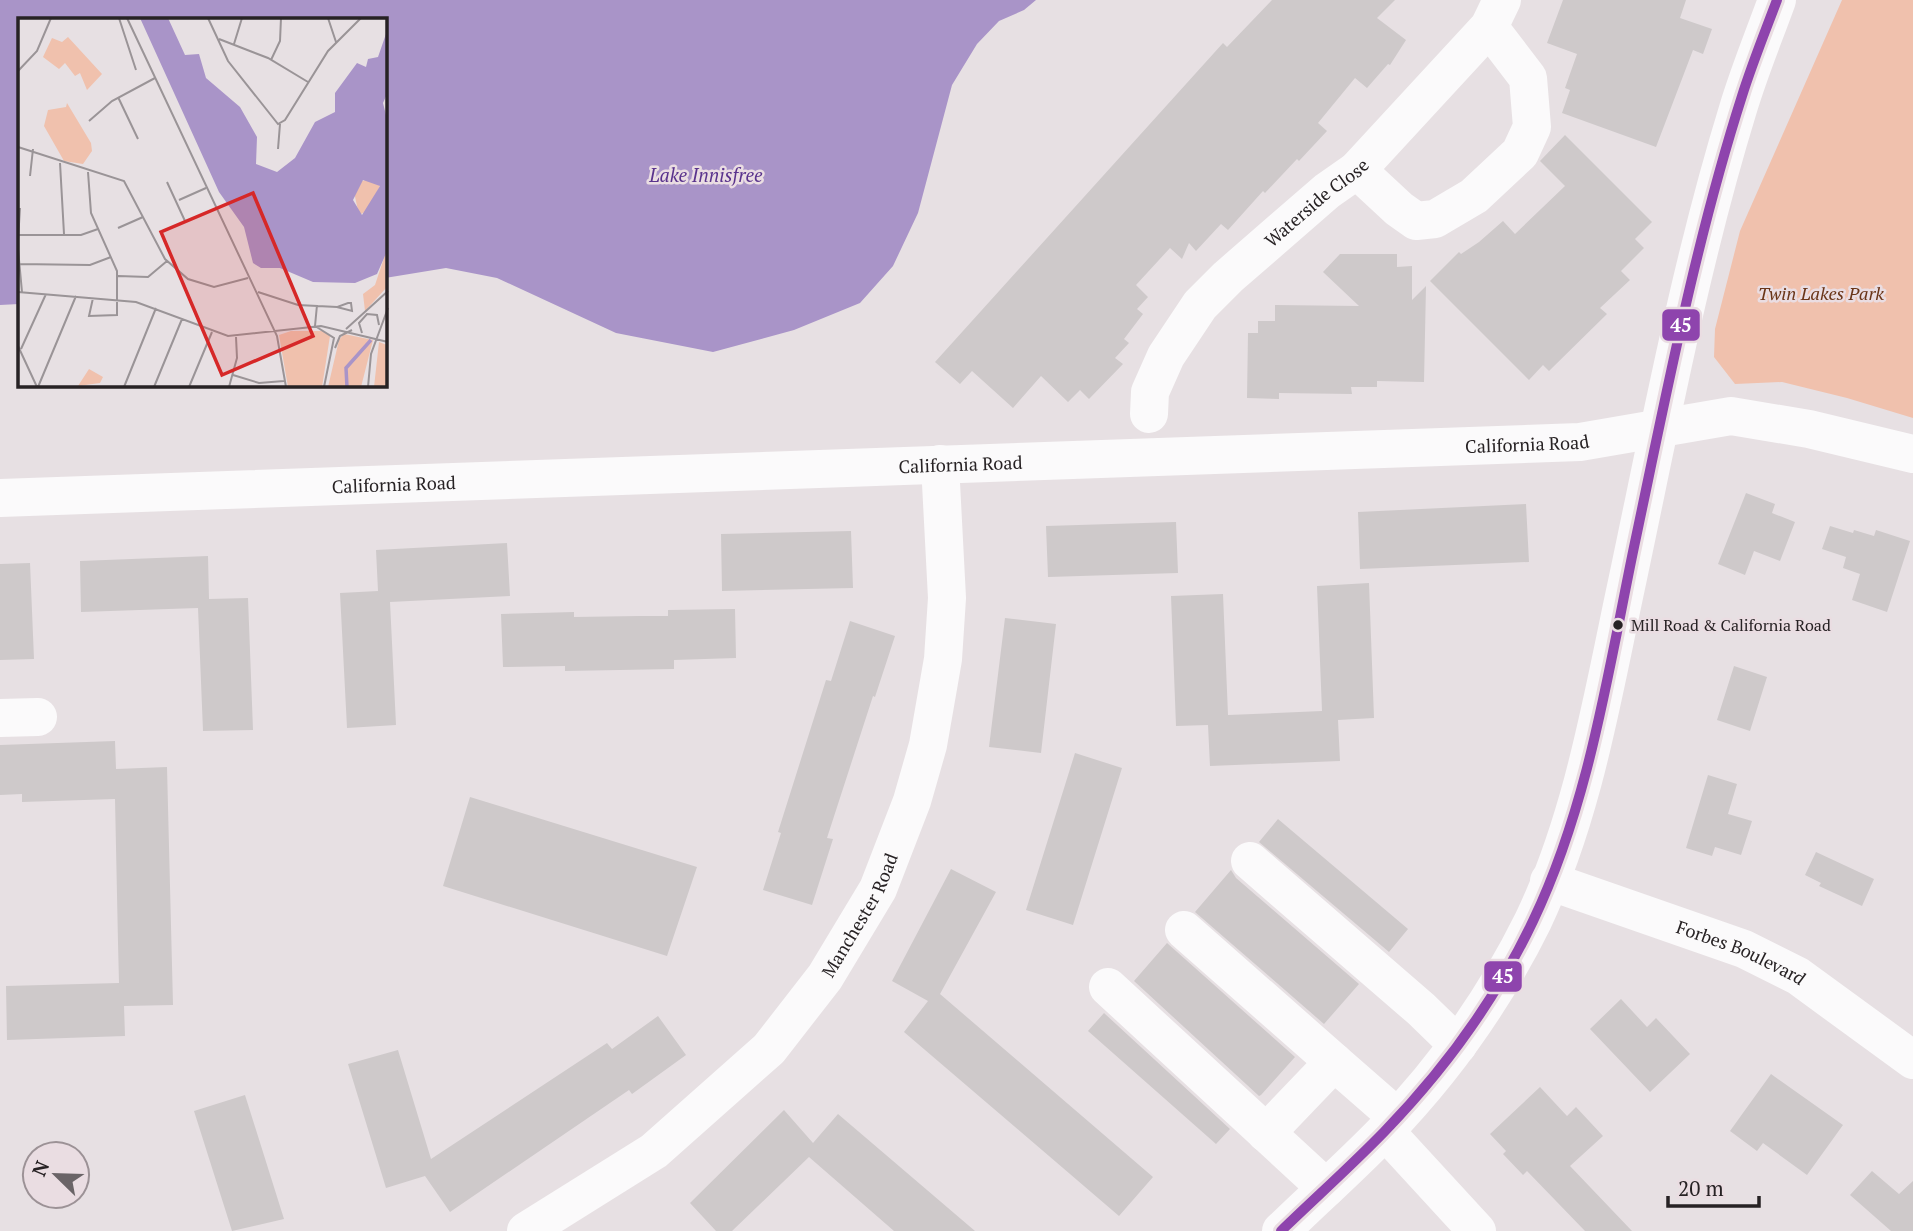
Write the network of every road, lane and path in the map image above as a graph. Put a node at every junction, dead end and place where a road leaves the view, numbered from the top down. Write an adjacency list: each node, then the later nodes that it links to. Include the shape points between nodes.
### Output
1 (1777, 0): 5 (main road, via 1738,107 1702,236)
2 (1495, 13): 3 (main road, Waterside Close); 3 (main road, via 1528,78 1532,127 1520,153 1474,196 1426,220 1416,221 1399,209)
3 (1356, 170): 4 (main road, Waterside Close, via 1228,276 1200,306 1166,355 1150,391)
4 (1149, 414)
5 (1660, 428): 6 (main road, California Road, via 1731,416); 7 (main road, California Road, via 1580,442); 12 (main road, via 1595,731 1571,825)
6 (1913, 454)
7 (940, 464): 8 (main road, California Road); 21 (main road, Manchester Road, via 947,598 943,659 925,756 878,889 825,977 769,1049 654,1151)
8 (0, 498)
9 (38, 717): 10 (main road)
10 (0, 718)
11 (1250, 861): 15 (main road)
12 (1549, 881): 15 (main road, via 1507,969); 16 (main road, Forbes Boulevard, via 1744,949 1798,976)
13 (1184, 930): 17 (main road)
14 (1108, 988): 19 (main road)
15 (1458, 1045): 18 (main road)
16 (1913, 1060)
17 (1334, 1062): 18 (main road); 19 (main road)
18 (1391, 1124): 20 (main road); 23 (main road)
19 (1266, 1133): 20 (main road)
20 (1326, 1188): 22 (main road)
21 (526, 1231)
22 (1281, 1231)
23 (1477, 1231)

